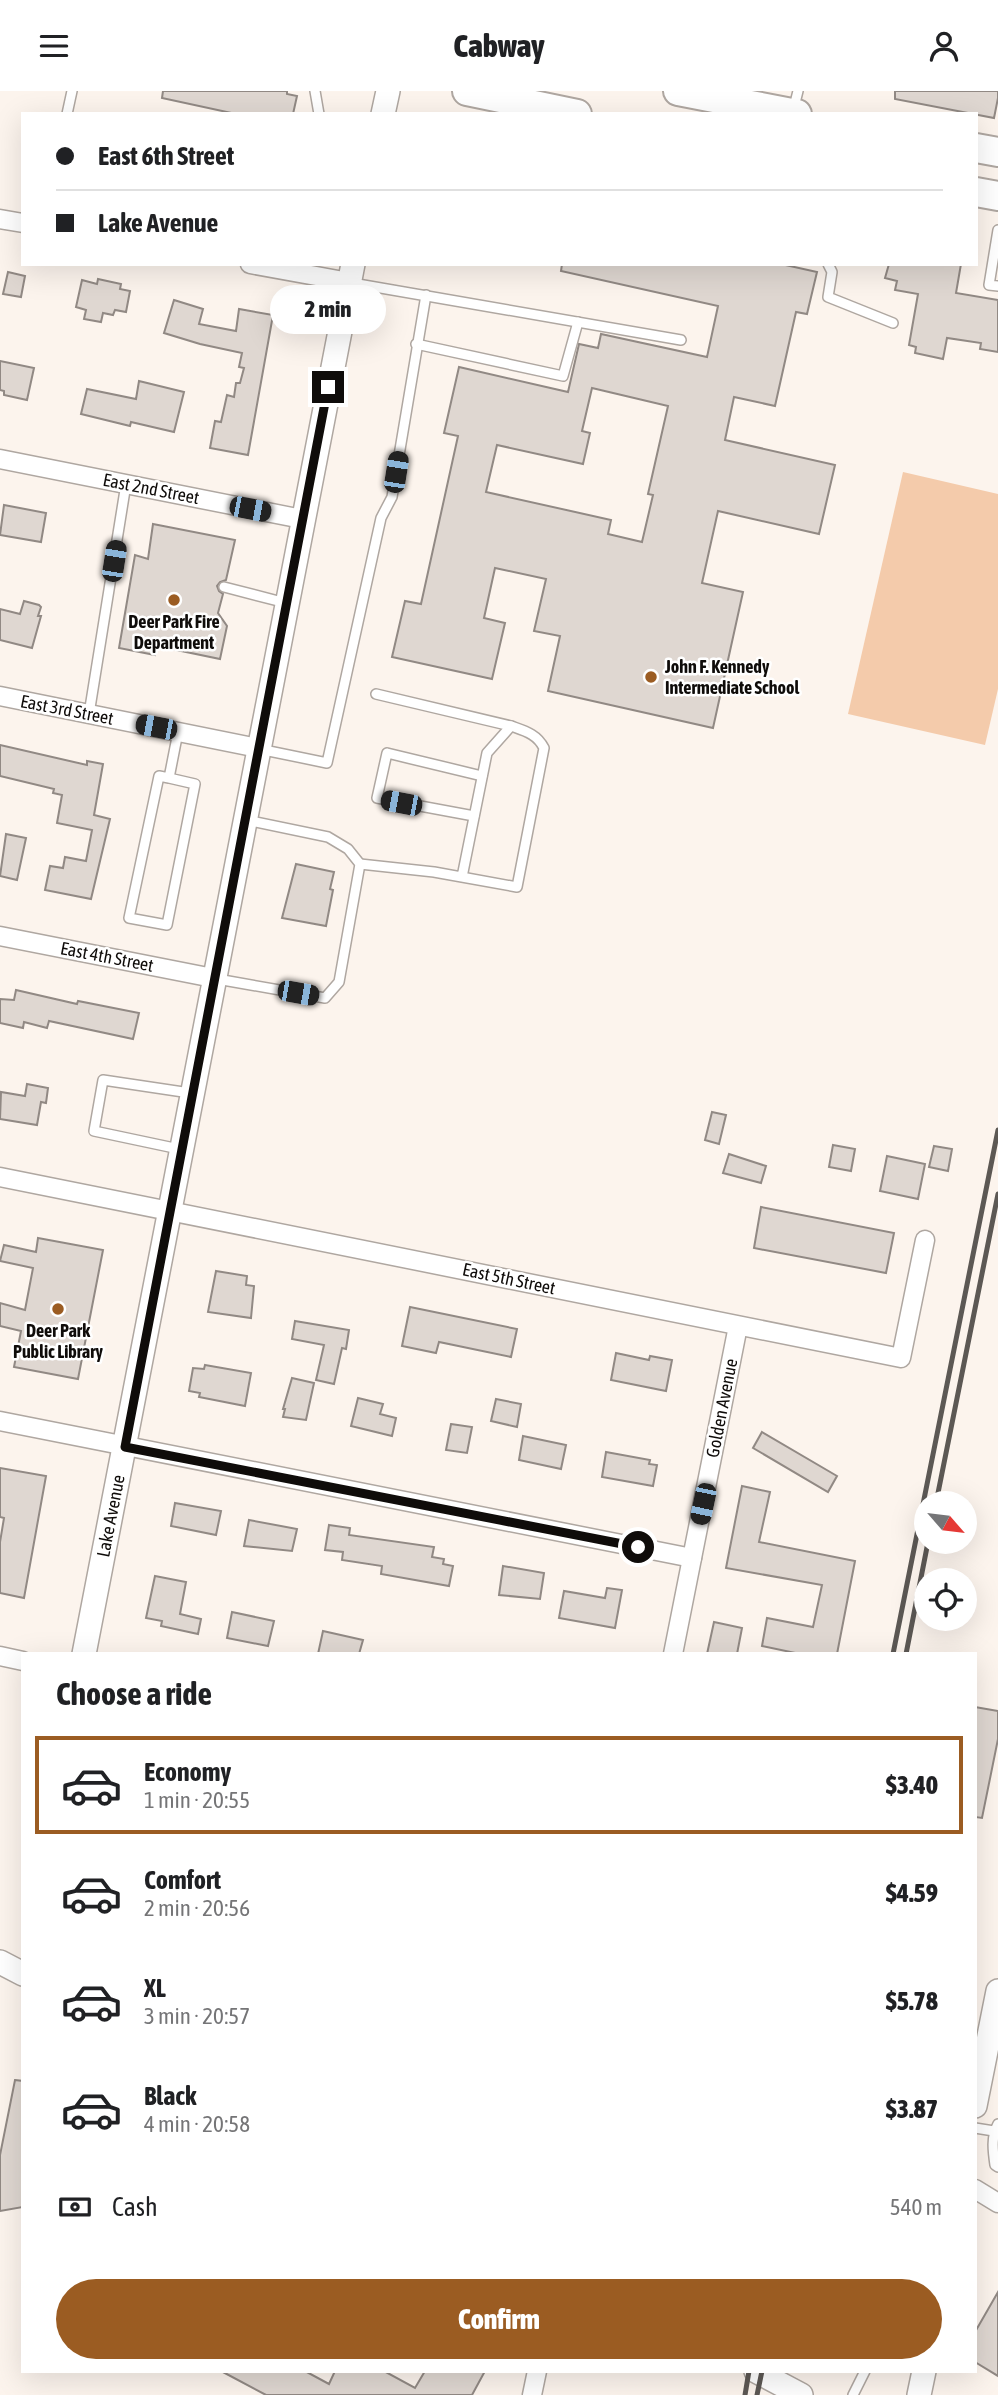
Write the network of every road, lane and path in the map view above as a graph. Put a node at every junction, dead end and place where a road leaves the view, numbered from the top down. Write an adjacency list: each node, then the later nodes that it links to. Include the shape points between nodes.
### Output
1 (72, 91): 7 (lane)
2 (315, 91): 8 (lane)
3 (388, 91): 9 (street)
4 (467, 91): 10 (main road)
5 (678, 91): 11 (main road)
6 (798, 91): 12 (lane)
7 (67, 112)
8 (319, 112)
9 (383, 112)
10 (568, 112)
11 (790, 112)
12 (795, 112)
13 (978, 148): 14 (main road)
14 (998, 152)
15 (978, 192): 16 (main road)
16 (998, 195)
17 (0, 219): 18 (street)
18 (21, 219)
19 (998, 230): 23 (lane, via 989,285)
20 (272, 266): 22 (street)
21 (829, 266): 26 (lane, via 828,297)
22 (351, 273): 24 (lane); 31 (street, Lake Avenue)
23 (998, 286)
24 (426, 295): 25 (lane); 28 (lane)
25 (579, 322): 27 (lane); 28 (lane, via 563,376)
26 (893, 323)
27 (681, 339)
28 (416, 344): 39 (lane, via 392,497 381,518 327,763)
29 (0, 459): 30 (street, East 2nd Street)
30 (125, 484): 31 (street, East 2nd Street); 36 (lane)
31 (302, 519): 33 (street, Lake Avenue)
32 (224, 586): 33 (lane)
33 (286, 603): 39 (street, Lake Avenue)
34 (376, 694): 37 (lane)
35 (0, 696): 36 (street, East 3rd Street)
36 (89, 714): 38 (street, East 3rd Street)
37 (511, 726): 40 (lane, via 487,754); 45 (lane, via 539,738 544,748 517,887)
38 (177, 732): 39 (street, East 3rd Street); 41 (lane)
39 (258, 748): 43 (street, Lake Avenue)
40 (482, 776): 42 (lane); 42 (lane, via 387,753 377,798)
41 (169, 778): 41 (lane, via 159,776 129,918 167,925 195,784)
42 (474, 816): 45 (lane)
43 (244, 819): 44 (lane, via 328,838 348,849); 47 (street, Lake Avenue)
44 (360, 864): 45 (lane); 47 (lane, via 339,982 325,998)
45 (462, 877)
46 (0, 936): 47 (street, East 4th Street)
47 (214, 978): 48 (street, Lake Avenue)
48 (192, 1093): 49 (street, Lake Avenue); 49 (lane, via 103,1080 94,1131)
49 (181, 1150): 51 (street, Lake Avenue)
50 (0, 1177): 51 (street, East 5th Street)
51 (169, 1212): 53 (street, East 5th Street); 55 (street, Lake Avenue)
52 (925, 1240): 53 (street, East 5th Street, via 901,1358)
53 (738, 1326): 56 (street, Golden Avenue)
54 (0, 1421): 55 (street)
55 (125, 1447): 56 (street); 57 (street, Lake Avenue)
56 (692, 1558): 58 (street, Golden Avenue)
57 (83, 1652)
58 (674, 1652)
59 (0, 1656): 60 (street)
60 (21, 1661)
61 (998, 1991): 62 (street)
62 (977, 2096)
63 (977, 2128): 64 (lane)
64 (996, 2128): 65 (lane, via 993,2147)
65 (998, 2167)
66 (977, 2190): 67 (street)
67 (998, 2203)
68 (537, 2373): 72 (street)
69 (760, 2373): 73 (street)
70 (864, 2373): 74 (lane)
71 (924, 2373): 75 (street)
72 (532, 2395)
73 (801, 2395)
74 (853, 2395)
75 (919, 2395)

